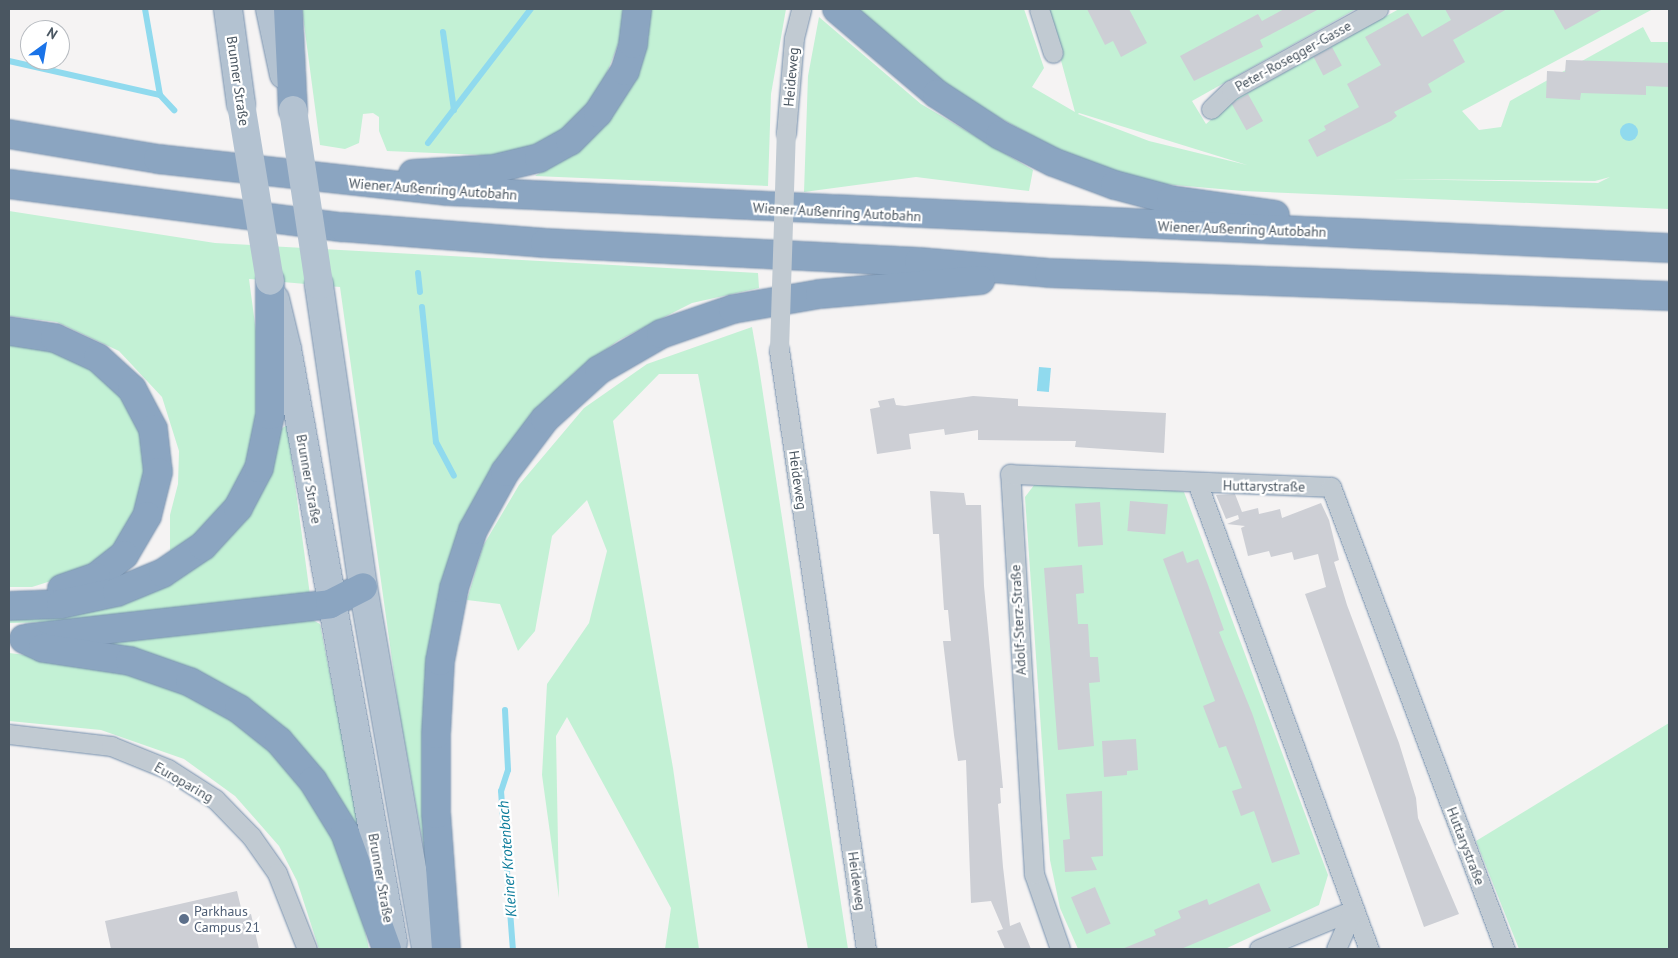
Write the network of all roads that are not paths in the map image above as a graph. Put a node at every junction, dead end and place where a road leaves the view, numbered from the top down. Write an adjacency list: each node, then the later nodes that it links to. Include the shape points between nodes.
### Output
1 (228, 9): 18 (main road, Brunner Straße, bridge)
2 (270, 9): 10 (main road)
3 (288, 9): 10 (highway)
4 (637, 9): 13 (highway, via 633,44 625,71 598,113 570,141 547,154 493,169)
5 (801, 9): 34 (street, Heideweg, bridge, via 794,38 786,133 779,350)
6 (837, 9): 15 (highway, via 937,94 992,130 1053,162 1114,185 1171,200)
7 (1039, 9): 9 (street)
8 (1378, 9): 11 (street, Peter-Rosegger-Gasse, via 1231,90)
9 (1053, 53)
10 (293, 110): 22 (main road, bridge)
11 (1211, 110)
12 (9, 134): 13 (highway, Wiener Außenring Autobahn)
13 (322, 180): 15 (highway, Wiener Außenring Autobahn, via 592,200)
14 (9, 184): 17 (highway, via 342,227 545,243 919,262)
15 (1444, 238): 16 (highway, Wiener Außenring Autobahn)
16 (1669, 248)
17 (1049, 273): 19 (highway); 33 (highway, via 820,294 733,309 661,334 599,370 545,419 505,472 473,530 454,588 447,624 436,734 436,814)
18 (270, 281): 24 (main road, Brunner Straße, via 287,349); 25 (highway, via 270,415 258,468 238,508 203,546 163,574 117,592 61,604)
19 (1669, 296)
20 (9, 331): 23 (highway, via 55,338 98,358 132,389 153,429 158,472 147,516 124,555 96,577 60,590)
21 (1198, 485): 28 (street, Huttarystraße); 35 (street, Adolf-Sterz-Straße, via 1010,474 1034,874); 39 (street, Huttarystraße, via 1331,487)
22 (363, 587): 24 (highway); 32 (main road)
23 (9, 596)
24 (330, 604): 26 (highway, via 147,627 74,630); 31 (main road, Brunner Straße)
25 (9, 606)
26 (16, 639): 30 (highway, via 44,648 130,661 190,682 239,709 279,741 313,781 345,833)
27 (9, 734): 29 (street, Europaring, via 111,746 168,769 215,799 251,836 277,873)
28 (1353, 910): 36 (street); 37 (street); 38 (street, Huttarystraße)
29 (308, 949)
30 (387, 949)
31 (394, 949)
32 (426, 949)
33 (446, 949)
34 (866, 949)
35 (1060, 949)
36 (1259, 949)
37 (1336, 949)
38 (1369, 949)
39 (1505, 949)

